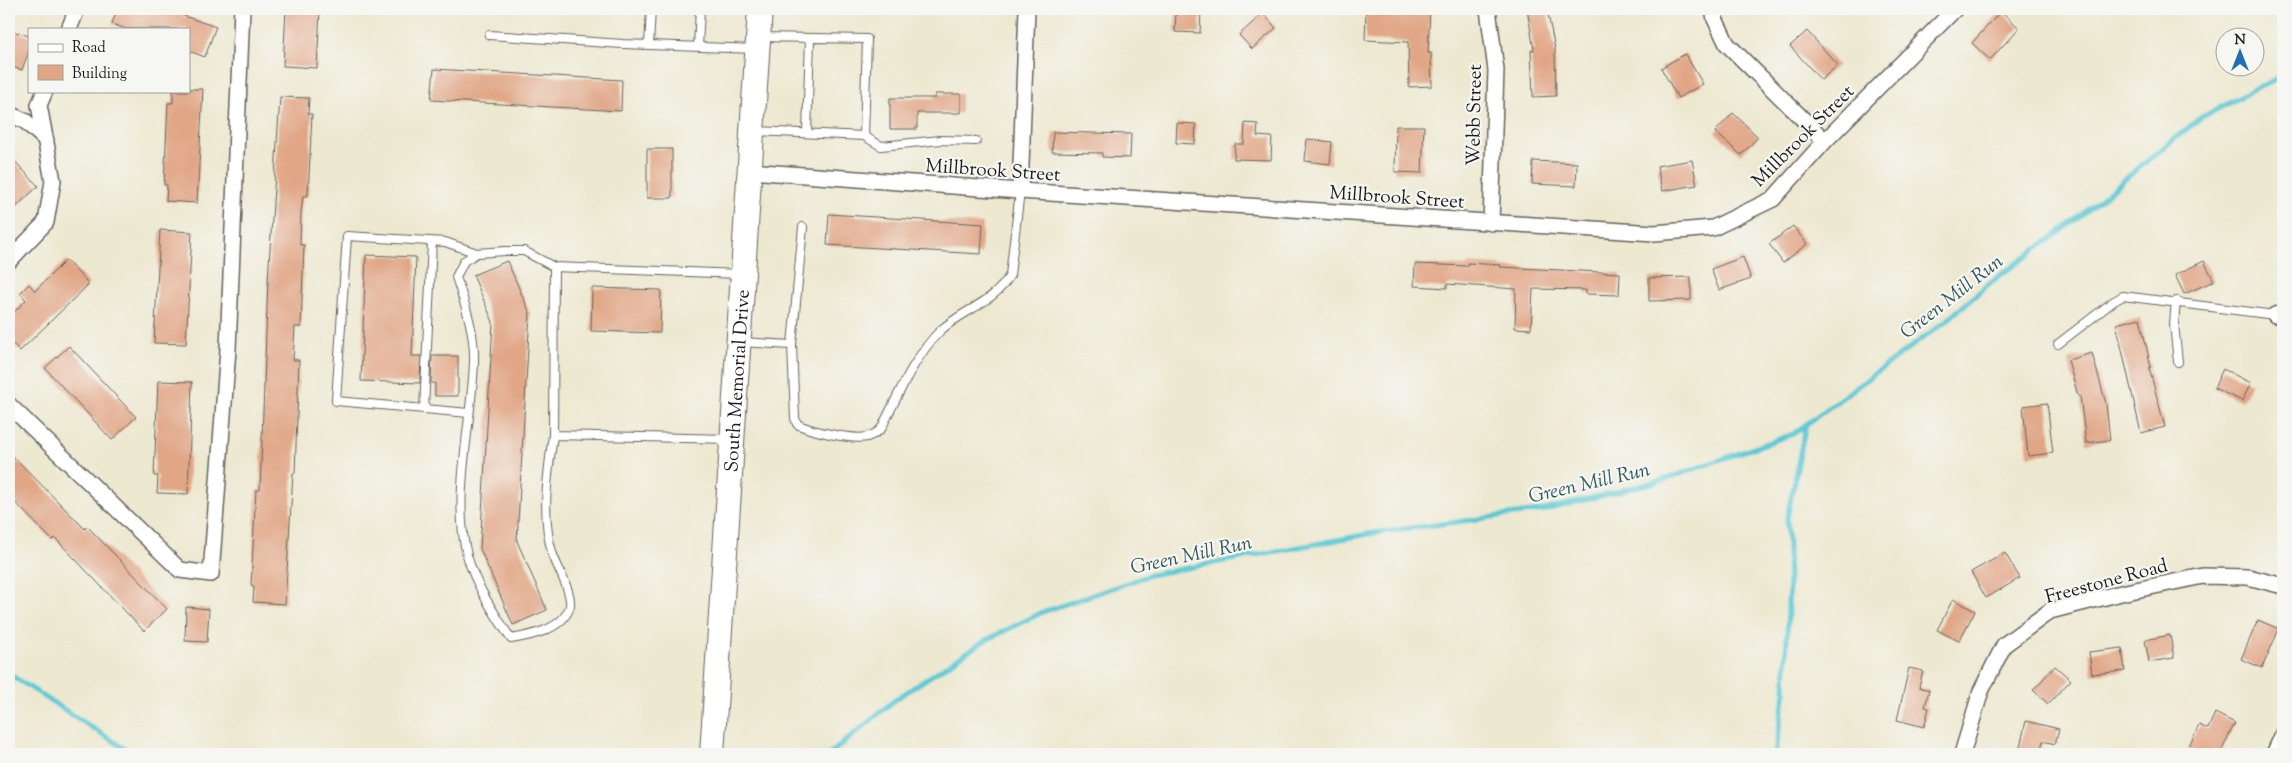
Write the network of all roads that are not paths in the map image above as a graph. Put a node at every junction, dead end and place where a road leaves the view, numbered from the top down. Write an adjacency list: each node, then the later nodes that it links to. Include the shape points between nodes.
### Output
1 (77, 9): 10 (street)
2 (242, 9): 39 (street, via 228,349 211,574 180,570)
3 (651, 9): 14 (lane)
4 (700, 9): 15 (lane)
5 (760, 9): 13 (main road, South Memorial Drive)
6 (1027, 9): 25 (street)
7 (1488, 9): 26 (street, Webb Street, via 1496,70)
8 (1712, 9): 23 (street, via 1727,44)
9 (1956, 9): 23 (street, Millbrook Street)
10 (69, 28)
11 (489, 35): 14 (lane)
12 (810, 38): 13 (lane); 19 (lane); 20 (lane, via 867,39)
13 (758, 43): 15 (lane); 18 (main road, South Memorial Drive)
14 (649, 45): 15 (lane)
15 (698, 46)
16 (44, 92): 21 (street, via 39,105)
17 (9, 114): 21 (street, via 25,121)
18 (752, 130): 19 (lane); 24 (main road, South Memorial Drive)
19 (807, 133): 20 (lane)
20 (864, 136): 22 (lane, via 881,146 940,140)
21 (46, 140): 30 (street, via 53,181 46,222)
22 (976, 141)
23 (1825, 141): 26 (street, Millbrook Street, via 1772,199 1713,228 1654,233)
24 (749, 171): 25 (street, Millbrook Street); 32 (main road, South Memorial Drive)
25 (1020, 192): 26 (street, Millbrook Street); 37 (lane, via 1010,276 1004,287 942,330 930,343 876,434 850,436 806,429 797,424)
26 (1491, 223)
27 (803, 227): 37 (lane)
28 (432, 242): 29 (lane, via 457,245); 40 (lane); 40 (lane, via 346,236 336,401)
29 (477, 253): 31 (lane, via 524,251); 41 (lane, via 464,261 456,276 471,326 474,360)
30 (9, 260)
31 (554, 267): 32 (lane); 42 (lane)
32 (743, 274): 35 (main road, South Memorial Drive)
33 (2176, 301): 34 (lane); 36 (lane, via 2123,296); 38 (lane, via 2174,324)
34 (2279, 314)
35 (739, 342): 37 (lane); 43 (main road, South Memorial Drive)
36 (2058, 344)
37 (792, 346)
38 (2178, 362)
39 (9, 405)
40 (424, 409): 41 (lane)
41 (469, 413): 42 (lane, via 464,475 464,538 476,579 511,639 535,636 557,624 569,610 571,598 552,551 546,511)
42 (553, 435): 43 (lane)
43 (732, 439): 46 (main road, South Memorial Drive)
44 (2283, 586): 47 (street, Freestone Road, via 2248,577 2203,576 2050,611 2004,645 1980,691)
45 (2283, 734): 48 (street)
46 (712, 754)
47 (1962, 754)
48 (2274, 754)

